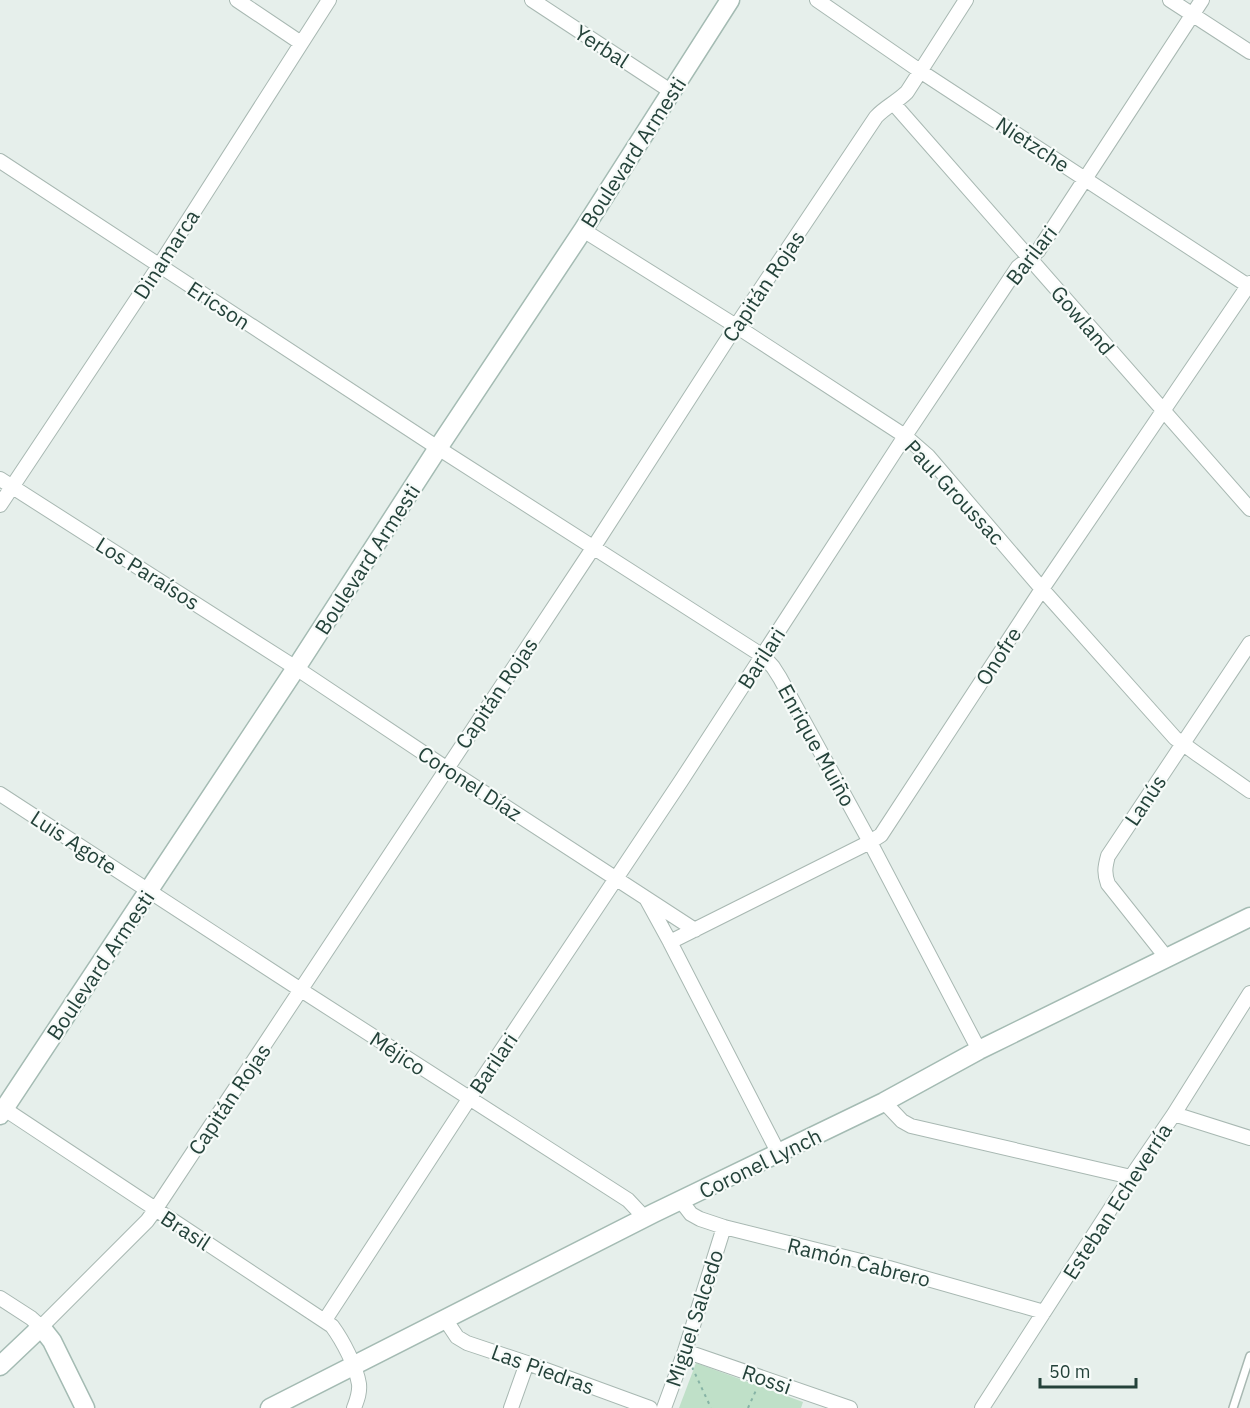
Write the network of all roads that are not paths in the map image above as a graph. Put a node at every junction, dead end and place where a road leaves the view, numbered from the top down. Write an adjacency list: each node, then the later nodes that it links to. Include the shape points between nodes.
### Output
1 (237, 0): 10 (street)
2 (329, 0): 10 (street, Dinamarca)
3 (532, 0): 13 (street, Yerbal)
4 (730, 0): 13 (main road, Boulevard Armesti)
5 (818, 0): 12 (street, Nietzche)
6 (966, 0): 12 (street, Capitán Rojas)
7 (1170, 0): 9 (street)
8 (1202, 0): 9 (street, Barilari)
9 (1192, 15): 11 (street); 16 (street, Barilari)
10 (301, 43): 19 (street, Dinamarca)
11 (1250, 52)
12 (920, 71): 14 (street, Capitán Rojas); 16 (street, Nietzche)
13 (672, 92): 17 (main road, Boulevard Armesti)
14 (894, 104): 18 (street, Gowland); 21 (street, Capitán Rojas, via 876,117)
15 (0, 162): 19 (street, Ericson)
16 (1086, 178): 18 (street, Barilari, via 1038,251); 20 (street, Nietzche)
17 (583, 230): 21 (street, Paul Groussac); 24 (main road, Boulevard Armesti)
18 (1029, 258): 22 (street, Gowland); 23 (street, Barilari, via 1018,267)
19 (159, 266): 24 (street, Ericson); 26 (street, Dinamarca)
20 (1249, 285): 22 (street, Onofre)
21 (736, 326): 23 (street, Paul Groussac); 29 (street, Capitán Rojas)
22 (1163, 411): 28 (street, Gowland); 30 (street, Onofre)
23 (904, 436): 30 (street, Paul Groussac, via 928,456); 32 (street, Barilari)
24 (438, 448): 29 (street, Enrique Muiño); 33 (main road, Boulevard Armesti)
25 (0, 479): 26 (street, Los Paraísos)
26 (12, 487): 27 (street, Dinamarca); 33 (street, Los Paraísos)
27 (0, 505)
28 (1250, 509)
29 (593, 548): 32 (street, Enrique Muiño); 35 (street, Capitán Rojas)
30 (1042, 589): 34 (street, Paul Groussac); 38 (street, Onofre, via 881,835)
31 (1250, 643): 34 (street, Lanús)
32 (763, 656): 38 (street, Enrique Muiño, via 780,678); 39 (street, Barilari)
33 (296, 668): 35 (street, Coronel Díaz); 40 (main road, Boulevard Armesti)
34 (1183, 744): 36 (street, Paul Groussac); 45 (street, Lanús, via 1108,856 1104,874)
35 (446, 768): 39 (street, Coronel Díaz); 46 (street, Capitán Rojas)
36 (1250, 791)
37 (0, 794): 40 (street, Luis Agote)
38 (870, 842): 43 (street, Onofre); 48 (street, Enrique Muiño)
39 (615, 878): 41 (street, Coronel Díaz); 49 (street, Barilari)
40 (148, 891): 46 (street, Méjico); 51 (main road, Boulevard Armesti)
41 (645, 898): 43 (street, Coronel Díaz); 44 (street, Coronel Díaz)
42 (1250, 917): 45 (main road, Coronel Lynch)
43 (694, 930): 44 (street, Onofre)
44 (670, 942): 54 (street, Coronel Díaz)
45 (1166, 957): 48 (main road, Coronel Lynch)
46 (301, 990): 49 (street, Méjico); 57 (street, Capitán Rojas)
47 (1250, 993): 52 (street, Esteban Echeverría)
48 (979, 1050): 50 (main road, Coronel Lynch)
49 (469, 1099): 58 (street, Méjico, via 628,1200); 63 (street, Barilari)
50 (884, 1102): 54 (main road, Coronel Lynch); 55 (street, via 911,1126)
51 (1, 1110): 57 (street, Brasil)
52 (1174, 1114): 53 (street); 55 (street, Esteban Echeverría)
53 (1250, 1138)
54 (778, 1154): 56 (main road, Coronel Lynch)
55 (1131, 1177): 61 (street, Esteban Echeverría)
56 (681, 1201): 58 (main road, Coronel Lynch); 59 (street, Ramón Cabrero, via 690,1214)
57 (155, 1210): 63 (street, Brasil); 64 (street, Capitán Rojas)
58 (645, 1218): 62 (main road, Coronel Lynch)
59 (724, 1227): 61 (street, Ramón Cabrero); 65 (street, Miguel Salcedo)
60 (0, 1298): 64 (street)
61 (1044, 1312): 78 (street, Esteban Echeverría)
62 (445, 1319): 67 (street, Las Piedras, via 457,1337 467,1343); 68 (main road, Coronel Lynch)
63 (325, 1320): 68 (street, Brasil)
64 (41, 1327): 69 (main road, Capitán Rojas); 71 (main road)
65 (685, 1351): 70 (street, Rossi); 76 (street, Miguel Salcedo)
66 (1250, 1356): 79 (lane)
67 (527, 1363): 74 (street); 75 (street, Las Piedras)
68 (353, 1365): 72 (main road, Coronel Lynch); 73 (street, Brasil, via 359,1384)
69 (0, 1366)
70 (824, 1404): 77 (street, Rossi)
71 (85, 1408)
72 (270, 1408)
73 (354, 1408)
74 (511, 1408)
75 (650, 1408)
76 (664, 1408)
77 (850, 1408)
78 (982, 1408)
79 (1233, 1408)

